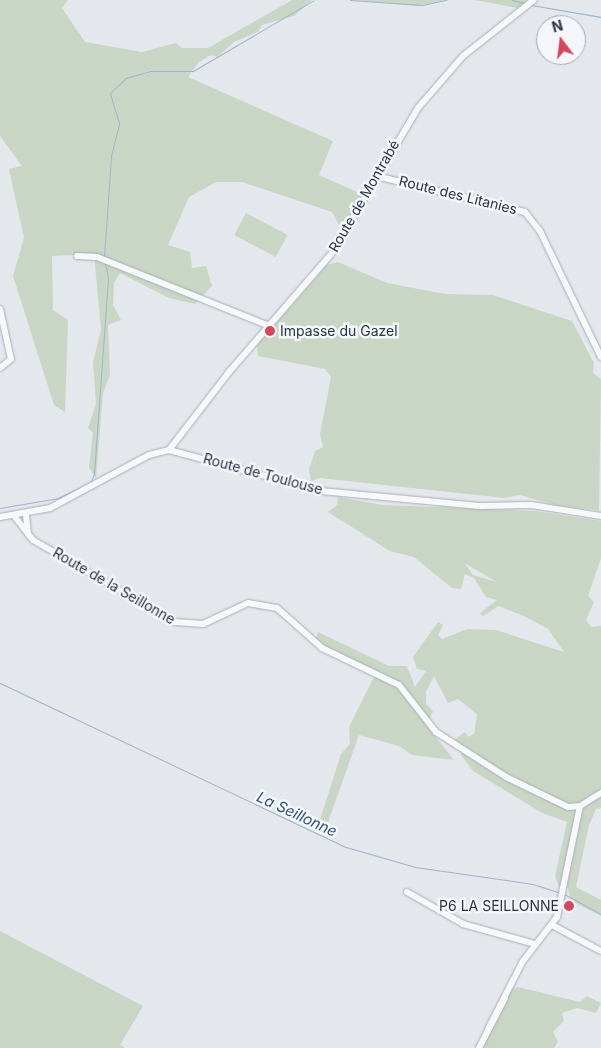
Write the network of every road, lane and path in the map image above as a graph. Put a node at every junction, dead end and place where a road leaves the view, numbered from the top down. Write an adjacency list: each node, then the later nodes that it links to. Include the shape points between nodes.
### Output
1 (534, 0): 2 (street, Route de Montrabé, via 452,67 405,125)
2 (376, 176): 6 (street, Route de Montrabé, via 332,253); 7 (street, Route des Litanies, via 524,212 540,231)
3 (77, 256): 6 (street, via 103,259)
4 (0, 309): 5 (street)
5 (2, 322): 8 (street, via 12,359)
6 (267, 326): 9 (street, Route de Montrabé)
7 (601, 357)
8 (0, 368)
9 (169, 450): 10 (street, via 149,455 65,502); 11 (street, Route de Toulouse, via 321,491 479,506 531,505)
10 (26, 515): 13 (street); 14 (street)
11 (601, 516)
12 (0, 517): 13 (street)
13 (15, 517): 14 (street, Route de la Seillonne)
14 (29, 536): 16 (street, Route de la Seillonne, via 183,625 203,624 248,603 277,608 322,648 404,689 444,737 530,790 568,807)
15 (600, 794): 16 (street)
16 (580, 806): 18 (street, via 563,898)
17 (407, 892): 19 (street, via 452,918)
18 (552, 924): 19 (street); 20 (street)
19 (536, 944): 21 (street, via 507,991)
20 (601, 951)
21 (479, 1048)

